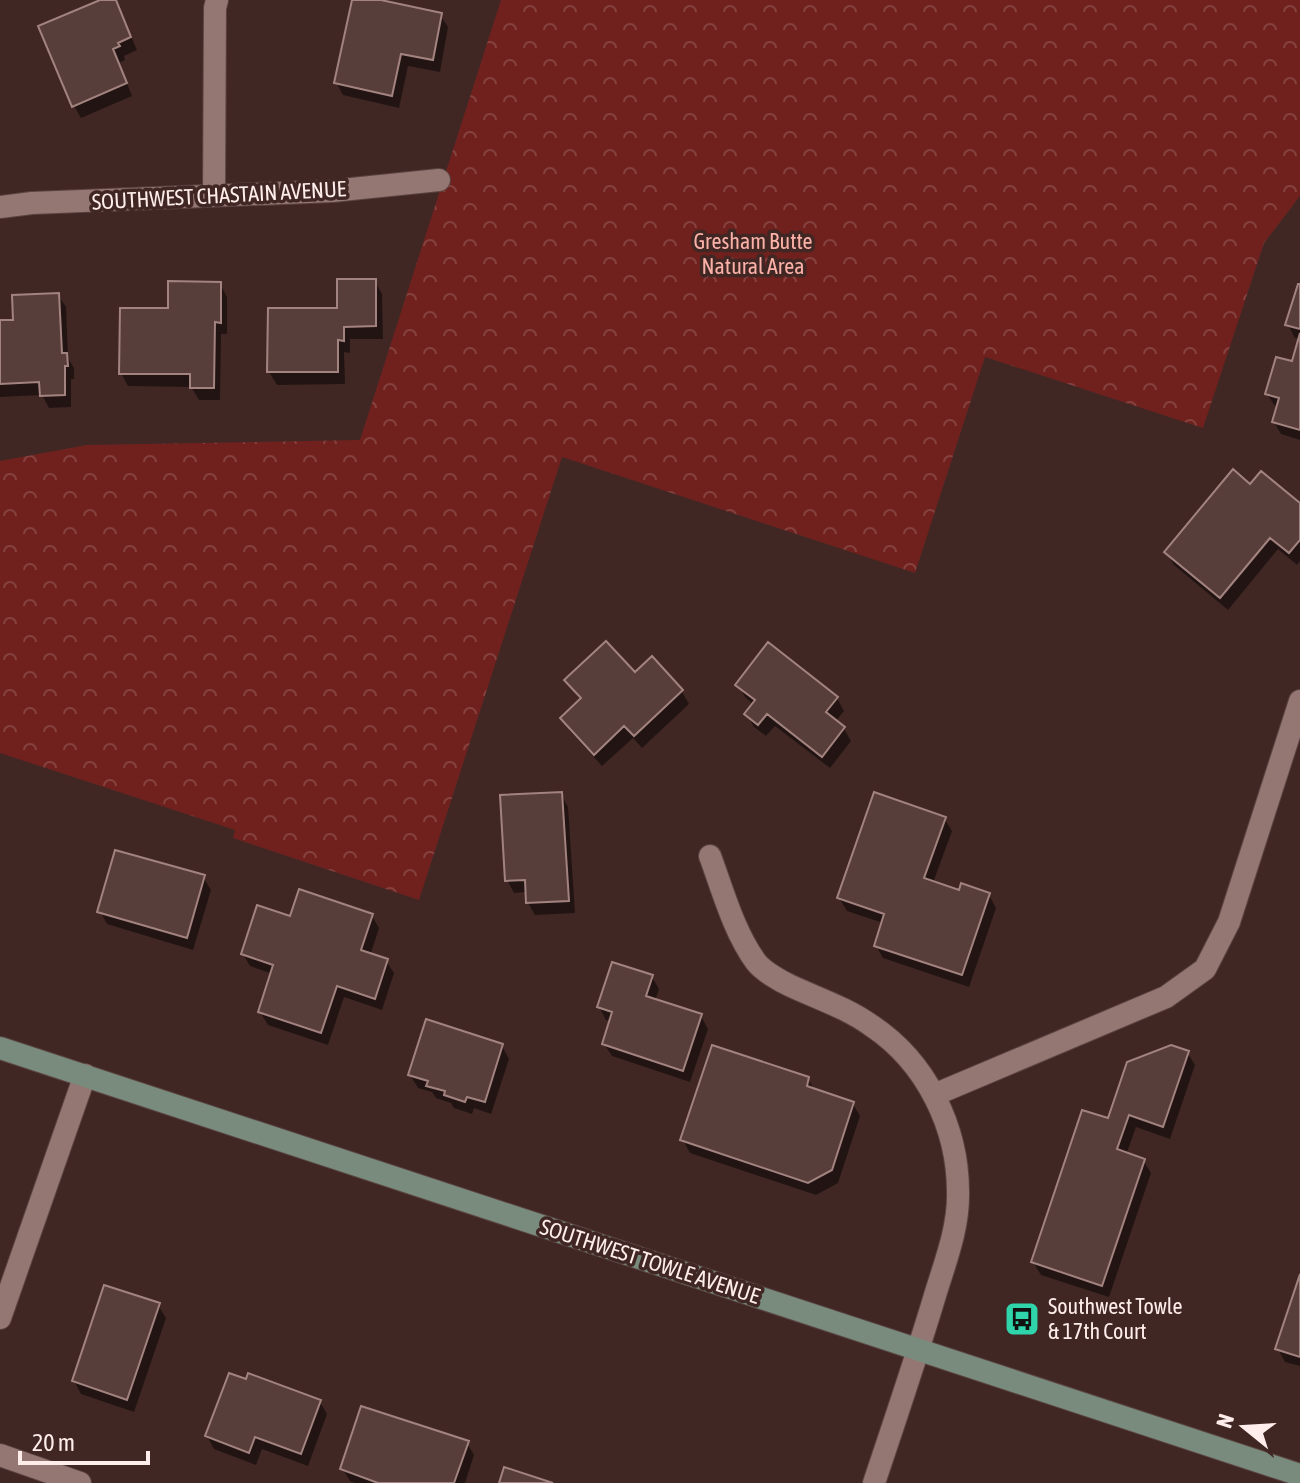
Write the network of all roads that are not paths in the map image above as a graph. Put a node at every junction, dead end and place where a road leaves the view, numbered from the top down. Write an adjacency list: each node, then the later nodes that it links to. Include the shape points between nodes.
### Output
1 (217, 0): 3 (street)
2 (439, 180): 3 (street, SOUTHWEST CHASTAIN AVENUE)
3 (214, 195): 4 (street, SOUTHWEST CHASTAIN AVENUE)
4 (0, 207)
5 (1300, 701): 9 (street, via 1229,922 1205,969 1166,997)
6 (710, 856): 9 (street, via 757,964 874,1027 911,1058)
7 (0, 1048): 8 (main road, SOUTHWEST TOWLE AVENUE)
8 (85, 1075): 10 (street); 11 (main road, SOUTHWEST TOWLE AVENUE)
9 (934, 1095): 11 (street, via 955,1152 959,1193 952,1238)
10 (0, 1318)
11 (919, 1349): 13 (main road, SOUTHWEST TOWLE AVENUE); 15 (street)
12 (0, 1455): 14 (street)
13 (1300, 1475)
14 (80, 1483)
15 (874, 1483)

